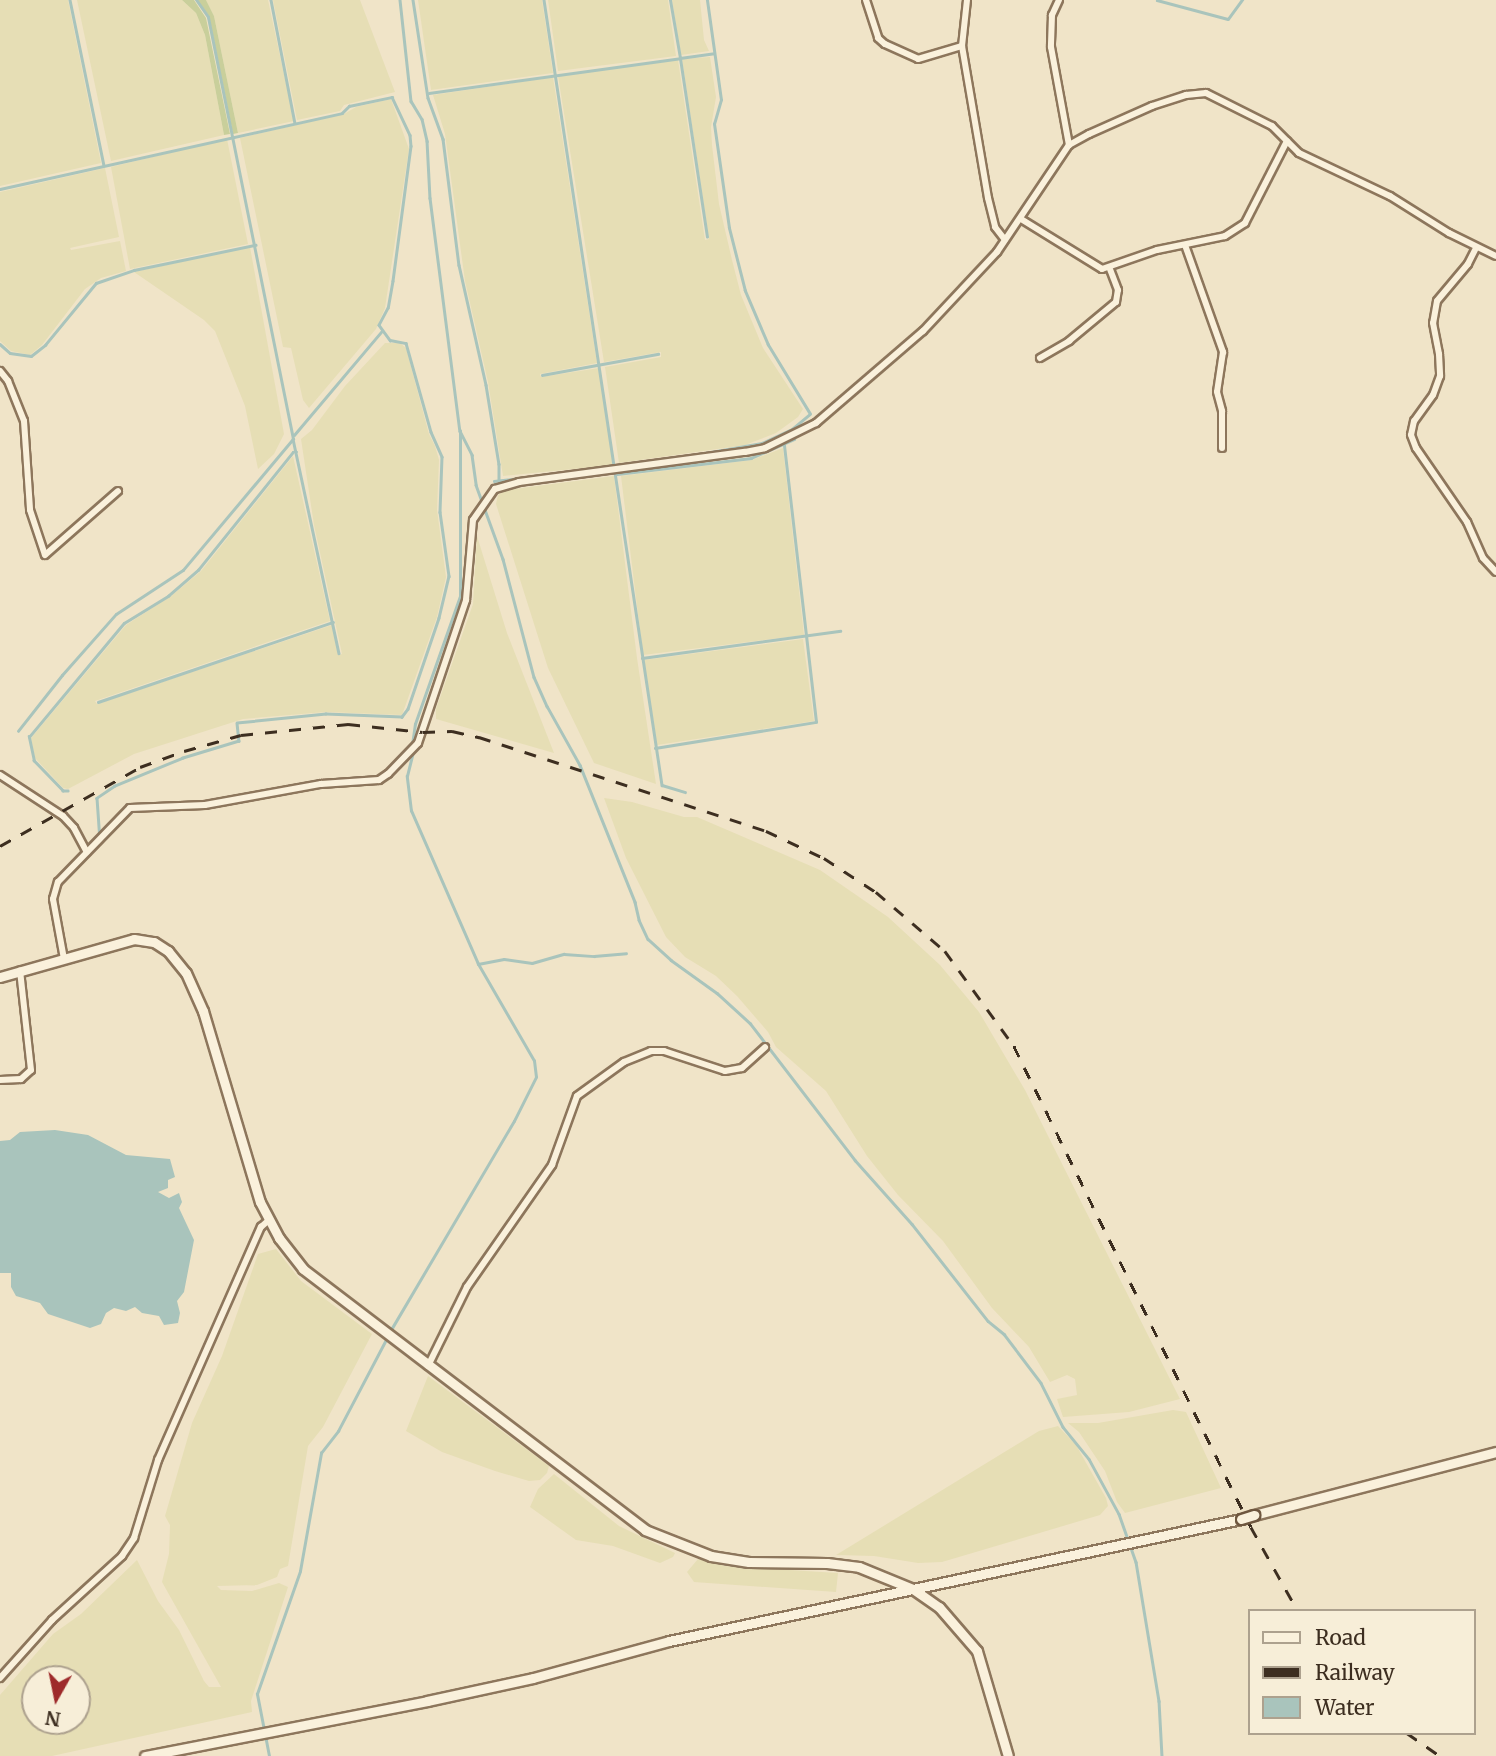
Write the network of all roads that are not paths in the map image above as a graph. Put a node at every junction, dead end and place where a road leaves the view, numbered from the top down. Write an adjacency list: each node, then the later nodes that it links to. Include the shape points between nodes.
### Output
1 (866, 0): 4 (street, via 878,38 885,44 918,59)
2 (967, 0): 4 (street)
3 (1059, 0): 6 (street, via 1052,15 1051,47)
4 (962, 46): 8 (street, via 988,198 995,228)
5 (1287, 141): 6 (street, via 1272,125 1206,93 1152,106); 9 (street, via 1245,223 1225,236); 10 (street, via 1299,153 1390,196)
6 (1069, 145): 7 (street)
7 (1021, 219): 8 (street); 12 (street, via 1102,269)
8 (1005, 240): 19 (street, via 906,348 816,423 744,452 495,489 473,520 466,600 422,736 379,780 321,784 243,800 130,808)
9 (1185, 245): 12 (street, via 1157,250); 15 (street, via 1223,352 1217,392)
10 (1476, 248): 11 (street); 17 (street, via 1437,301 1433,323 1440,376 1411,435 1467,523 1483,558)
11 (1496, 256)
12 (1110, 269): 13 (street, via 1118,290 1116,302 1069,341)
13 (1040, 358)
14 (0, 371): 16 (street, via 24,421 30,510 45,555)
15 (1222, 448)
16 (118, 491)
17 (1496, 572)
18 (0, 775): 19 (street, via 63,816)
19 (87, 852): 20 (street, via 58,882 53,899)
20 (64, 959): 21 (main road); 25 (main road, via 134,939 154,942 179,963 203,1012)
21 (20, 971): 22 (main road); 24 (street, via 31,1070 21,1079)
22 (0, 977)
23 (765, 1047): 26 (street, via 742,1068 725,1071 651,1051 613,1068 577,1096 552,1165 467,1287)
24 (0, 1080)
25 (268, 1221): 26 (main road, via 303,1269); 29 (street, via 261,1227 158,1461 134,1538 122,1556 52,1620)
26 (428, 1366): 28 (main road, via 619,1513 669,1541 711,1556 749,1562 859,1567)
27 (1496, 1452): 28 (main road, bridge, via 1241,1519)
28 (912, 1589): 30 (main road, via 669,1641 520,1681); 31 (main road, via 939,1607 977,1651)
29 (0, 1678)
30 (145, 1756)
31 (1008, 1756)

